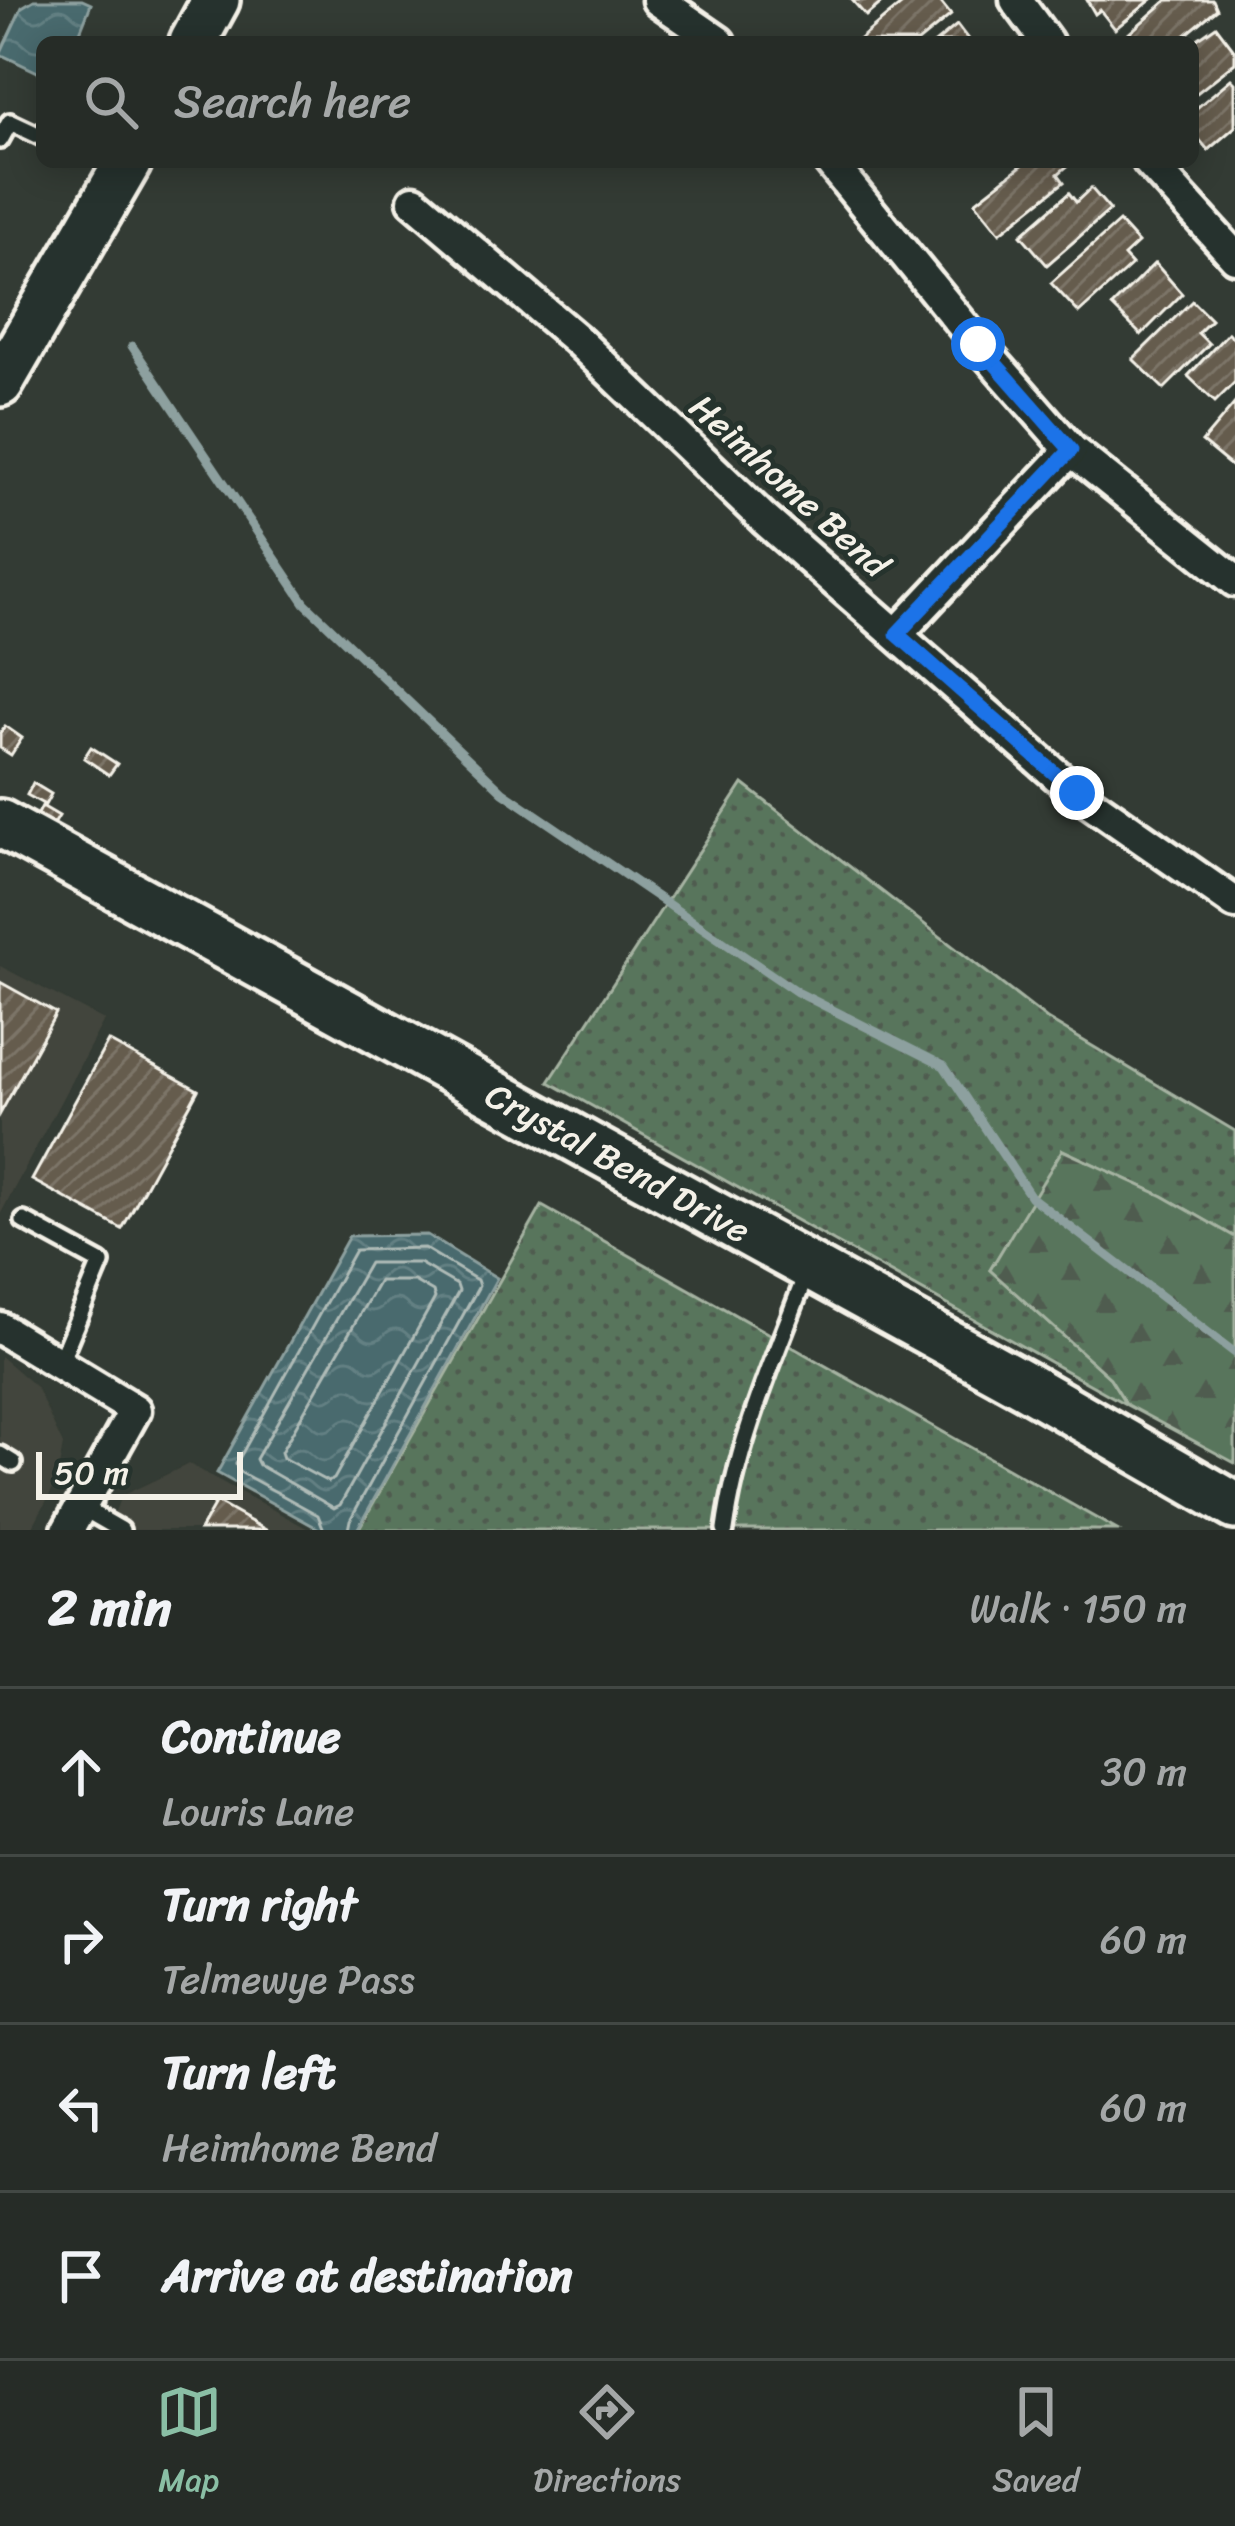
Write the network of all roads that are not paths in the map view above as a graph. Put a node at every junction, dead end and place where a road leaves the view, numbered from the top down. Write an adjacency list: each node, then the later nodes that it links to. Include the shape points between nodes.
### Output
1 (216, 0): 4 (street)
2 (658, 0): 5 (street)
3 (1016, 0): 6 (street)
4 (196, 36)
5 (710, 36)
6 (1043, 36)
7 (5, 119): 8 (lane); 9 (lane)
8 (36, 134)
9 (0, 140)
10 (835, 168): 16 (street)
11 (1154, 168): 14 (street)
12 (119, 169): 15 (street)
13 (414, 201): 18 (street, Heimhome Bend)
14 (1235, 257)
15 (0, 383)
16 (1071, 450): 17 (street); 18 (street)
17 (1235, 581)
18 (897, 634): 20 (street, Heimhome Bend, via 1077,793)
19 (0, 824): 22 (street, Crystal Bend Drive)
20 (1235, 903)
21 (24, 1221): 24 (lane, via 101,1263)
22 (809, 1265): 25 (street, Crystal Bend Drive); 28 (lane, via 751,1417)
23 (0, 1328): 24 (street)
24 (59, 1364): 26 (street, via 135,1410)
25 (1235, 1506)
26 (75, 1518): 27 (lane)
27 (121, 1530)
28 (724, 1530)

